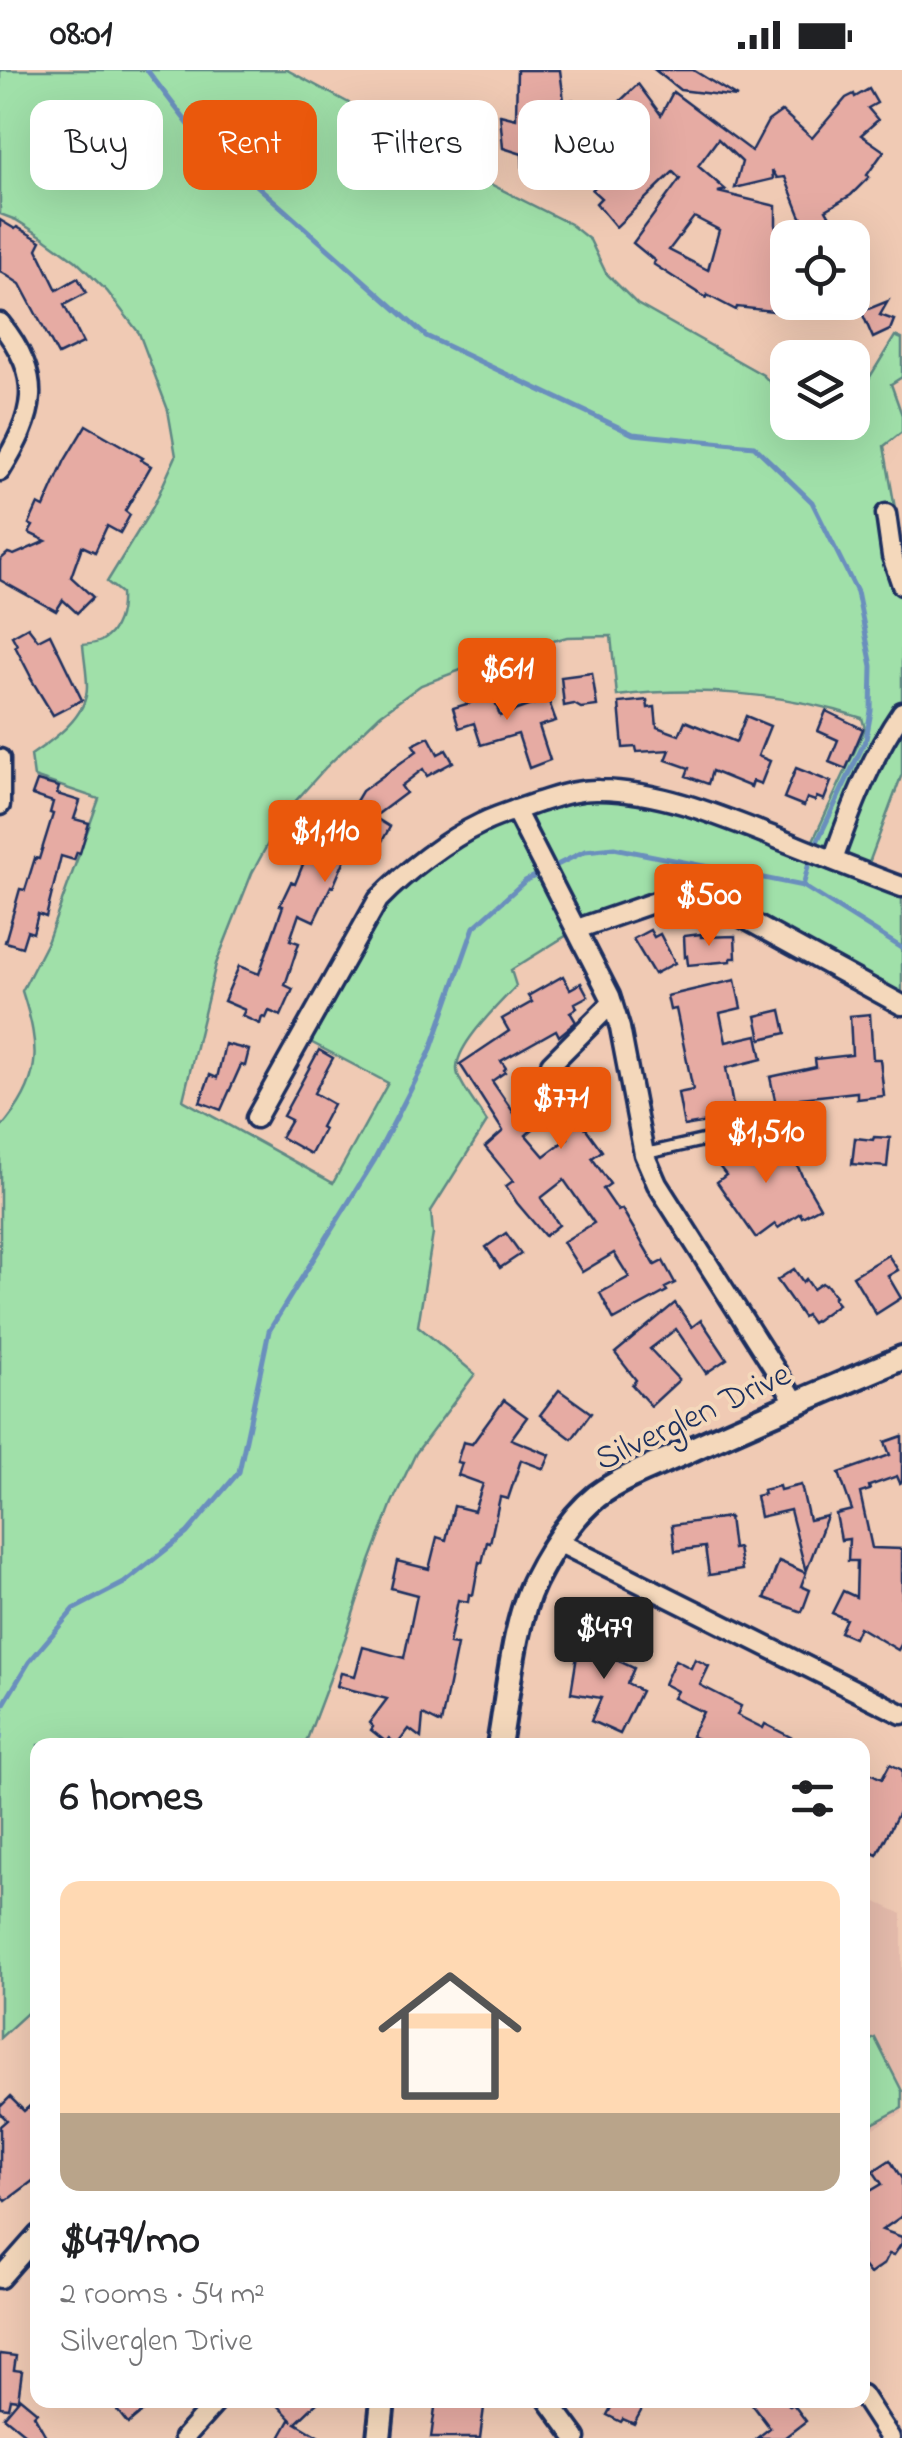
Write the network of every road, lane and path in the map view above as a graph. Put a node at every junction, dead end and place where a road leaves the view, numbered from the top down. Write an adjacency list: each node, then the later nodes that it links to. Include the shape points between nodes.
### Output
1 (0, 323): 2 (street, via 25,362 31,403)
2 (0, 471)
3 (886, 514): 4 (street)
4 (902, 585)
5 (902, 712): 9 (street)
6 (0, 760): 7 (street)
7 (0, 805)
8 (515, 810): 9 (street, via 572,792 623,792 715,813); 11 (street); 16 (street, via 432,854 378,900)
9 (833, 860): 10 (street)
10 (902, 888)
11 (577, 928): 12 (street); 13 (street, via 668,898 707,898)
12 (612, 1003): 14 (street); 17 (street)
13 (902, 1005)
14 (552, 1064)
15 (810, 1116): 17 (lane)
16 (256, 1118)
17 (644, 1154): 19 (street)
18 (902, 1358): 19 (street, Silverglen Drive)
19 (797, 1404): 20 (street, Silverglen Drive, via 606,1490)
20 (558, 1542): 21 (street); 22 (street, Silverglen Drive, via 525,1606)
21 (902, 1714)
22 (500, 1738)
23 (30, 2244): 24 (street)
24 (0, 2278)
25 (870, 2407): 32 (street)
26 (211, 2408): 29 (street)
27 (382, 2408): 30 (street)
28 (554, 2408): 31 (street)
29 (184, 2438)
30 (379, 2438)
31 (576, 2438)
32 (890, 2438)

